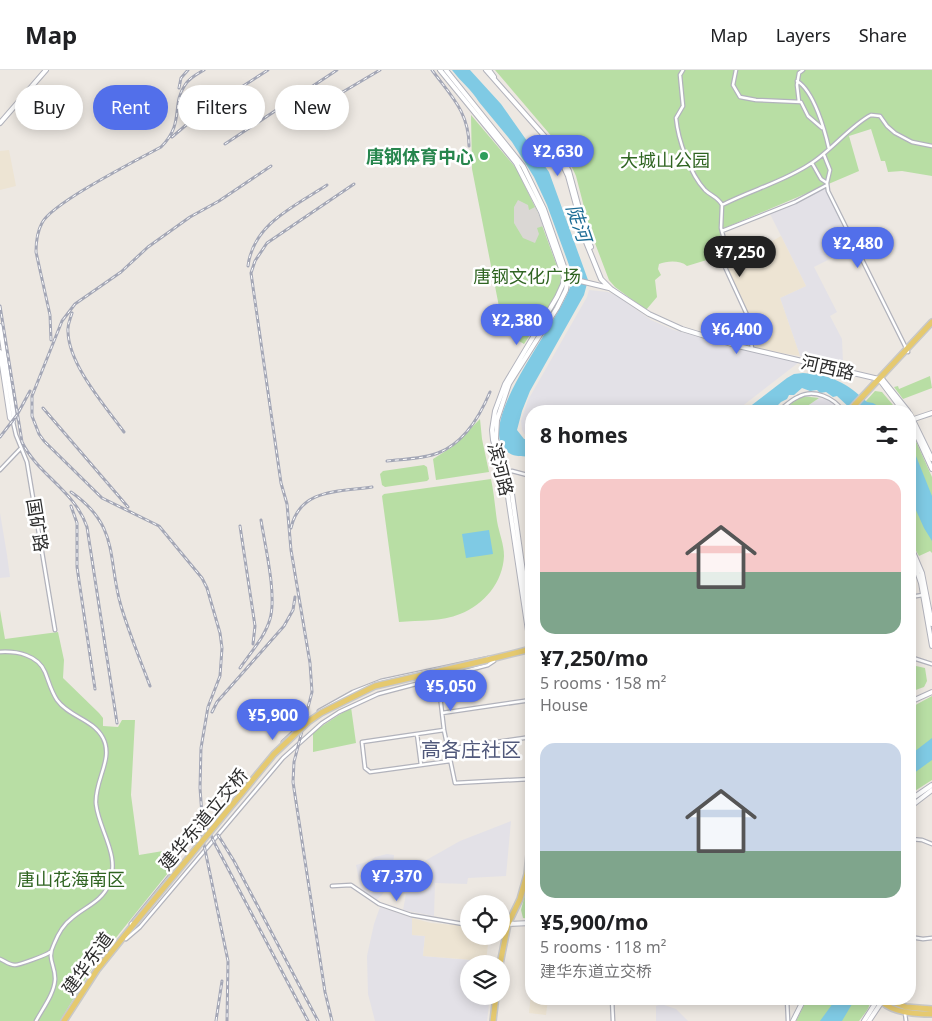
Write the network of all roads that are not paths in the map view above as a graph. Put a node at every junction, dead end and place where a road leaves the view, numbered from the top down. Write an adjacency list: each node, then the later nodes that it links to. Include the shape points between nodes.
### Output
1 (46, 70): 10 (main road)
2 (440, 70): 19 (main road, via 516,163 541,212)
3 (446, 70): 19 (main road, via 523,166 544,209)
4 (487, 70): 20 (main road, 河西路, via 560,159 568,176 586,242 601,279)
5 (683, 70): 17 (street, via 680,75 683,106 676,118 686,162 704,190)
6 (736, 70): 9 (street, via 733,85 740,97)
7 (803, 70): 8 (street)
8 (797, 81): 9 (street); 11 (street, via 815,106)
9 (799, 102): 11 (street, via 808,116)
10 (0, 123)
11 (822, 128): 13 (street)
12 (932, 146): 13 (street, via 912,142 889,129 880,116 874,114)
13 (829, 149): 14 (street)
14 (824, 155): 15 (street); 16 (street, via 830,170)
15 (812, 163): 16 (street); 17 (street)
16 (827, 184): 18 (street, via 796,202); 25 (street)
17 (722, 205): 18 (street)
18 (722, 231): 24 (street, via 726,267 748,317)
19 (568, 278): 20 (main road); 44 (main road, 滨河路, via 505,384 494,411 493,440)
20 (612, 289): 24 (main road, 河西路, via 658,319)
21 (932, 325): 25 (main road)
22 (0, 326): 23 (main road, 国矿路)
23 (1, 342): 37 (main road, 国矿路, via 14,416)
24 (752, 349): 27 (main road, 河西路)
25 (908, 350): 27 (main road)
26 (0, 352): 37 (main road, 国矿路)
27 (881, 380): 28 (main road); 33 (main road); 34 (main road)
28 (869, 392): 31 (main road); 32 (main road)
29 (786, 405): 30 (street, via 797,397 813,395 832,399)
30 (838, 405)
31 (855, 405)
32 (858, 405)
33 (899, 405)
34 (902, 405)
35 (932, 413): 36 (main road)
36 (916, 419)
37 (12, 421): 40 (street, 国矿路)
38 (916, 428): 41 (main road)
39 (916, 430): 42 (main road)
40 (21, 448): 43 (street); 53 (street, 国矿路, via 27,462)
41 (932, 459)
42 (932, 469)
43 (0, 470)
44 (504, 473): 45 (street, via 512,471); 48 (main road, 滨河路, via 519,534); 51 (main road, 滨河路)
45 (525, 474)
46 (916, 559): 52 (main road)
47 (916, 570): 49 (main road)
48 (525, 581)
49 (924, 595): 50 (street); 54 (main road)
50 (916, 596)
51 (525, 607)
52 (932, 624)
53 (55, 630)
54 (932, 646)
55 (525, 651): 58 (main road)
56 (0, 652): 88 (street, via 26,655 40,664 58,701 69,712 93,725 100,732 106,748 106,762 96,795 98,816 112,856 109,884 103,894 63,927)
57 (916, 659): 59 (street)
58 (490, 660): 60 (street, via 488,665); 82 (main road, 建华东道立交桥, bridge, via 376,689 321,715 269,764); 85 (street, via 484,658 381,680 336,701 302,724 132,922)
59 (932, 664)
60 (438, 678): 64 (street); 85 (street, via 365,699 339,712 306,736 283,758 140,927)
61 (932, 692): 62 (main road)
62 (916, 699)
63 (525, 701): 64 (street)
64 (442, 713): 65 (street)
65 (444, 730): 66 (street); 68 (street)
66 (418, 734): 70 (street); 70 (street, via 362,742 365,768 370,772)
67 (525, 738): 68 (street)
68 (448, 748): 69 (street)
69 (450, 761): 70 (street); 71 (street, via 455,783)
70 (421, 765)
71 (525, 779)
72 (932, 785): 74 (main road)
73 (932, 790): 75 (main road)
74 (916, 796)
75 (916, 802)
76 (916, 840): 77 (street)
77 (932, 844)
78 (525, 881): 80 (main road)
79 (332, 886): 83 (street, via 351,885 379,904 411,916)
80 (510, 920)
81 (525, 923): 84 (main road)
82 (136, 924): 85 (main road, 建华东道)
83 (460, 924)
84 (510, 924)
85 (125, 937): 104 (main road, 建华东道, via 82,991)
86 (916, 938): 87 (street)
87 (932, 938)
88 (50, 952): 89 (street); 91 (street)
89 (44, 957): 90 (street, via 14,965); 91 (street)
90 (0, 959)
91 (50, 961): 103 (street, via 55,974 53,988)
92 (495, 1005): 105 (main road)
93 (612, 1005): 106 (street)
94 (787, 1005): 107 (street)
95 (801, 1005): 108 (main road)
96 (877, 1005): 109 (main road)
97 (878, 1005): 110 (main road)
98 (893, 1005): 101 (main road)
99 (900, 1005): 100 (main road)
100 (932, 1010)
101 (904, 1011): 102 (main road); 111 (street)
102 (932, 1014)
103 (36, 1021)
104 (66, 1021)
105 (493, 1021)
106 (613, 1021)
107 (788, 1021)
108 (793, 1021)
109 (864, 1021)
110 (869, 1021)
111 (906, 1021)

